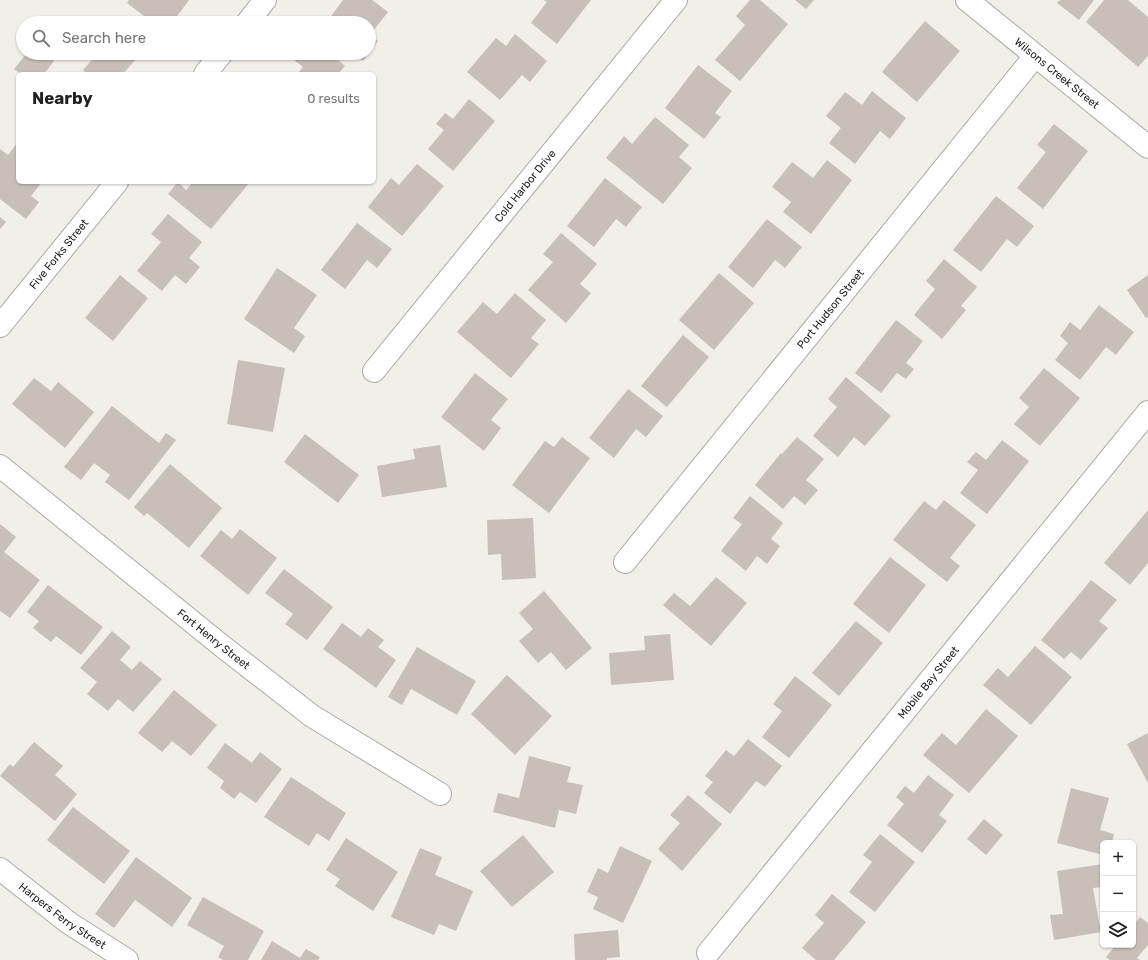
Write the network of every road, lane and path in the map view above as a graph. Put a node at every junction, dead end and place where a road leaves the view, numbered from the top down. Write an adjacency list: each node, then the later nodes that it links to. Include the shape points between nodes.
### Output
1 (265, 0): 4 (street)
2 (676, 0): 11 (street, Cold Harbor Drive)
3 (967, 0): 5 (street, Wilsons Creek Street)
4 (252, 16)
5 (1035, 56): 8 (street, Wilsons Creek Street); 14 (street, Port Hudson Street)
6 (216, 60): 7 (street)
7 (207, 72)
8 (1148, 146)
9 (115, 184): 10 (street, Five Forks Street)
10 (0, 326)
11 (374, 371)
12 (1148, 412): 17 (street, Mobile Bay Street)
13 (0, 466): 15 (street, Fort Henry Street, via 312,716)
14 (625, 562)
15 (440, 794)
16 (0, 869): 18 (street, Harpers Ferry Street, via 69,923)
17 (708, 953)
18 (127, 960)

